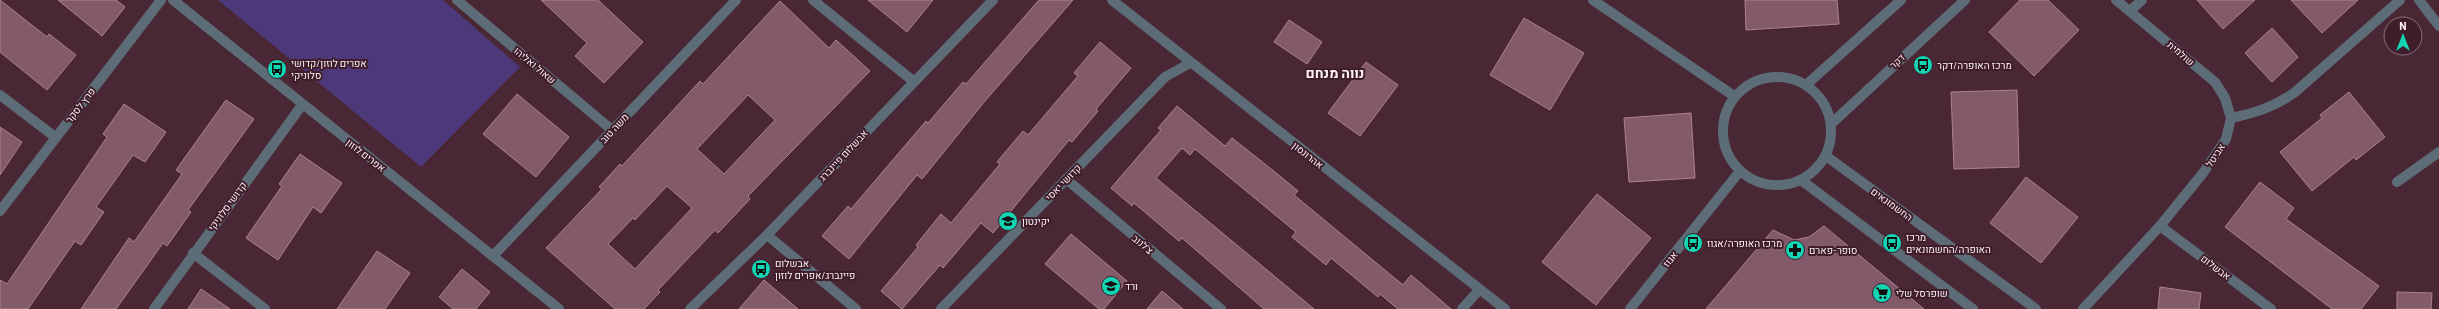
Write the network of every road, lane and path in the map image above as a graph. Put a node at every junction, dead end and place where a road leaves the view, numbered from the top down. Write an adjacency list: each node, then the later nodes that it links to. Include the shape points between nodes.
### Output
1 (161, 0): 26 (street, פרץ לסקר)
2 (173, 0): 22 (street, אפרים לוזון)
3 (457, 0): 25 (street, שאול ואליהו)
4 (736, 0): 25 (street, משה טוב)
5 (813, 0): 18 (street)
6 (993, 0): 18 (street, אבשלום פיינברג)
7 (1112, 0): 17 (street, אהרונסון)
8 (1593, 0): 21 (street)
9 (1901, 0): 19 (street)
10 (1965, 0): 24 (street, דקר)
11 (2116, 0): 15 (street, שולמית)
12 (2142, 0): 15 (street)
13 (2400, 0): 23 (street, via 2277,105)
14 (2419, 0): 16 (street)
15 (2131, 10): 23 (street, שולמית, via 2215,82 2225,98)
16 (2439, 26)
17 (1190, 63): 30 (street, קדושי יאסי, via 1165,77); 38 (street, אהרונסון)
18 (913, 81): 35 (street, אבשלום פיינברג)
19 (1806, 85): 21 (street, via 1776,76 1751,83); 24 (street, via 1819,95 1827,109)
20 (0, 95): 26 (street)
21 (1734, 96): 29 (street, via 1725,115 1722,135 1731,161)
22 (302, 104): 36 (street, קדושי סלוניקי); 37 (street, אפרים לוזון)
23 (2231, 118): 34 (street, אביטל, via 2226,139 2211,162)
24 (1831, 124): 28 (street)
25 (612, 130): 37 (street, משה טוב)
26 (55, 137): 33 (street, פרץ לסקר)
27 (2439, 152): 32 (street)
28 (1826, 156): 31 (street, via 1811,174); 50 (street, החשמונאים)
29 (1740, 171): 31 (street, via 1753,180 1769,185 1785,185); 48 (street, אגוז)
30 (1066, 179): 44 (street, קדושי יאסי); 45 (street, צ'לנוב)
31 (1801, 180): 49 (street)
32 (2398, 182)
33 (0, 211)
34 (2160, 226): 51 (street, אביטל); 52 (street, אבשלום)
35 (767, 235): 42 (street, אבשלום פיינברג); 43 (street)
36 (193, 253): 39 (street, קדושי סלוניקי); 40 (street)
37 (493, 256): 41 (street, אפרים לוזון)
38 (1479, 290): 46 (street); 47 (street, אהרונסון)
39 (154, 309)
40 (266, 309)
41 (559, 309)
42 (690, 309)
43 (856, 309)
44 (941, 309)
45 (1221, 309)
46 (1462, 309)
47 (1505, 309)
48 (1630, 309)
49 (1973, 309)
50 (2036, 309)
51 (2084, 309)
52 (2271, 309)

